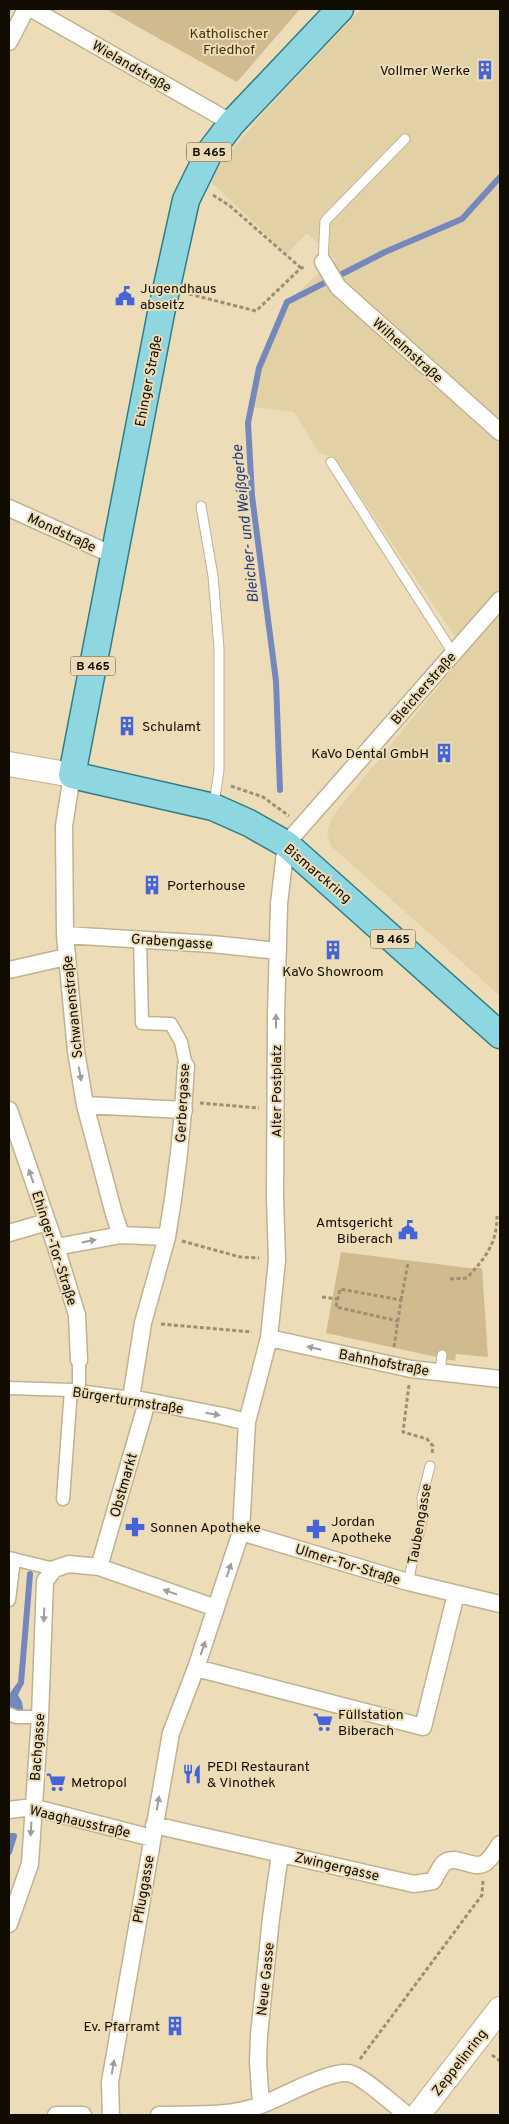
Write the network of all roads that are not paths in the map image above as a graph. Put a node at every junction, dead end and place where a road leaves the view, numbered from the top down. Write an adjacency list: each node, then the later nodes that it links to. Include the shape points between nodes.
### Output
1 (26, 9): 4 (street)
2 (32, 9): 5 (street, Wielandstraße)
3 (340, 9): 5 (main road, Ehinger Straße / B 465)
4 (9, 42)
5 (232, 123): 12 (main road, Ehinger Straße / B 465, via 209,152 194,181 180,223)
6 (405, 138): 7 (lane, via 325,221)
7 (323, 262): 8 (street, Wilhelmstraße, via 338,287)
8 (500, 432)
9 (331, 462): 14 (lane)
10 (201, 506): 17 (lane, via 213,576 219,648 218,770)
11 (9, 508): 12 (street, Mondstraße)
12 (114, 556): 16 (main road, Ehinger Straße / B 465)
13 (500, 600): 14 (street, Bleicherstraße)
14 (453, 653): 18 (street, Bleicherstraße)
15 (9, 764): 16 (main road, Bismarckring)
16 (72, 775): 17 (main road, Bismarckring / B 465); 19 (street, Schwanenstraße, via 64,826)
17 (213, 807): 18 (main road, Bismarckring / B 465)
18 (286, 844): 21 (street, Alter Postplatz, via 279,904); 24 (main road, Bismarckring / B 465)
19 (65, 935): 20 (street, Grabengasse); 22 (street, Schwanenstraße)
20 (140, 939): 21 (street, Grabengasse); 25 (street, Gerbergasse, via 142,1023 171,1024 181,1042)
21 (278, 951): 34 (street, Alter Postplatz, one-way to 21, via 277,1260)
22 (66, 956): 23 (street); 26 (street, Schwanenstraße, one-way to 26, via 76,1051)
23 (9, 970)
24 (500, 1035)
25 (186, 1066): 27 (street, Gerbergasse)
26 (86, 1105): 27 (street); 31 (street, Schwanenstraße)
27 (184, 1106): 32 (street, Gerbergasse)
28 (9, 1110): 29 (street, Ehinger-Tor-Straße, one-way to 28)
29 (47, 1222): 30 (street); 33 (street, Ehinger-Tor-Straße)
30 (9, 1234)
31 (121, 1234): 32 (street); 33 (street, one-way to 31)
32 (167, 1237): 41 (street, via 143,1323)
33 (56, 1247): 36 (street, Ehinger-Tor-Straße, via 77,1315)
34 (269, 1338): 37 (street, Bahnhofstraße, one-way to 34, via 411,1370); 42 (street)
35 (442, 1355): 37 (lane)
36 (79, 1360): 40 (street, Ehinger-Tor-Straße)
37 (440, 1372): 38 (street, Bahnhofstraße)
38 (500, 1379)
39 (9, 1388): 40 (street, Bürgerturmstraße)
40 (75, 1390): 41 (street, Bürgerturmstraße); 44 (street)
41 (139, 1400): 42 (street, Bürgerturmstraße, one-way to 42); 47 (street, Obstmarkt)
42 (247, 1422): 45 (street)
43 (430, 1466): 49 (lane, Taubengasse)
44 (63, 1499)
45 (241, 1532): 49 (street, Ulmer-Tor-Straße); 53 (street, Pfluggasse, one-way to 45)
46 (12, 1558): 48 (street); 51 (street)
47 (99, 1567): 48 (street, via 69,1564); 53 (street, one-way to 47)
48 (54, 1569): 56 (street, Bachgasse, one-way to 56, via 46,1581)
49 (408, 1582): 50 (street, Ulmer-Tor-Straße)
50 (456, 1594): 52 (street, Ulmer-Tor-Straße); 54 (street, via 423,1727)
51 (9, 1600)
52 (500, 1604)
53 (216, 1608): 54 (street, Pfluggasse, one-way to 53)
54 (196, 1668): 59 (street, Pfluggasse, one-way to 54, via 171,1733)
55 (9, 1714): 56 (street)
56 (40, 1717): 57 (street, Bachgasse)
57 (32, 1807): 58 (street, Waaghausstraße); 59 (street, Waaghausstraße); 62 (street, Bachgasse, one-way to 62, via 30,1864)
58 (9, 1810)
59 (153, 1831): 61 (street, Zwingergasse); 67 (street, Pfluggasse, one-way to 59, via 110,2082)
60 (500, 1844): 61 (street, Zwingergasse, via 485,1863 476,1866 448,1860 433,1881 414,1884)
61 (280, 1854): 64 (street, Neue Gasse, via 260,2035)
62 (9, 1924)
63 (500, 2009): 70 (main road, Zeppelinring)
64 (261, 2105): 68 (street, via 244,2111); 69 (street, via 291,2090 350,2073)
65 (56, 2115): 66 (street)
66 (83, 2115)
67 (111, 2115)
68 (159, 2115)
69 (407, 2115)
70 (418, 2115)

